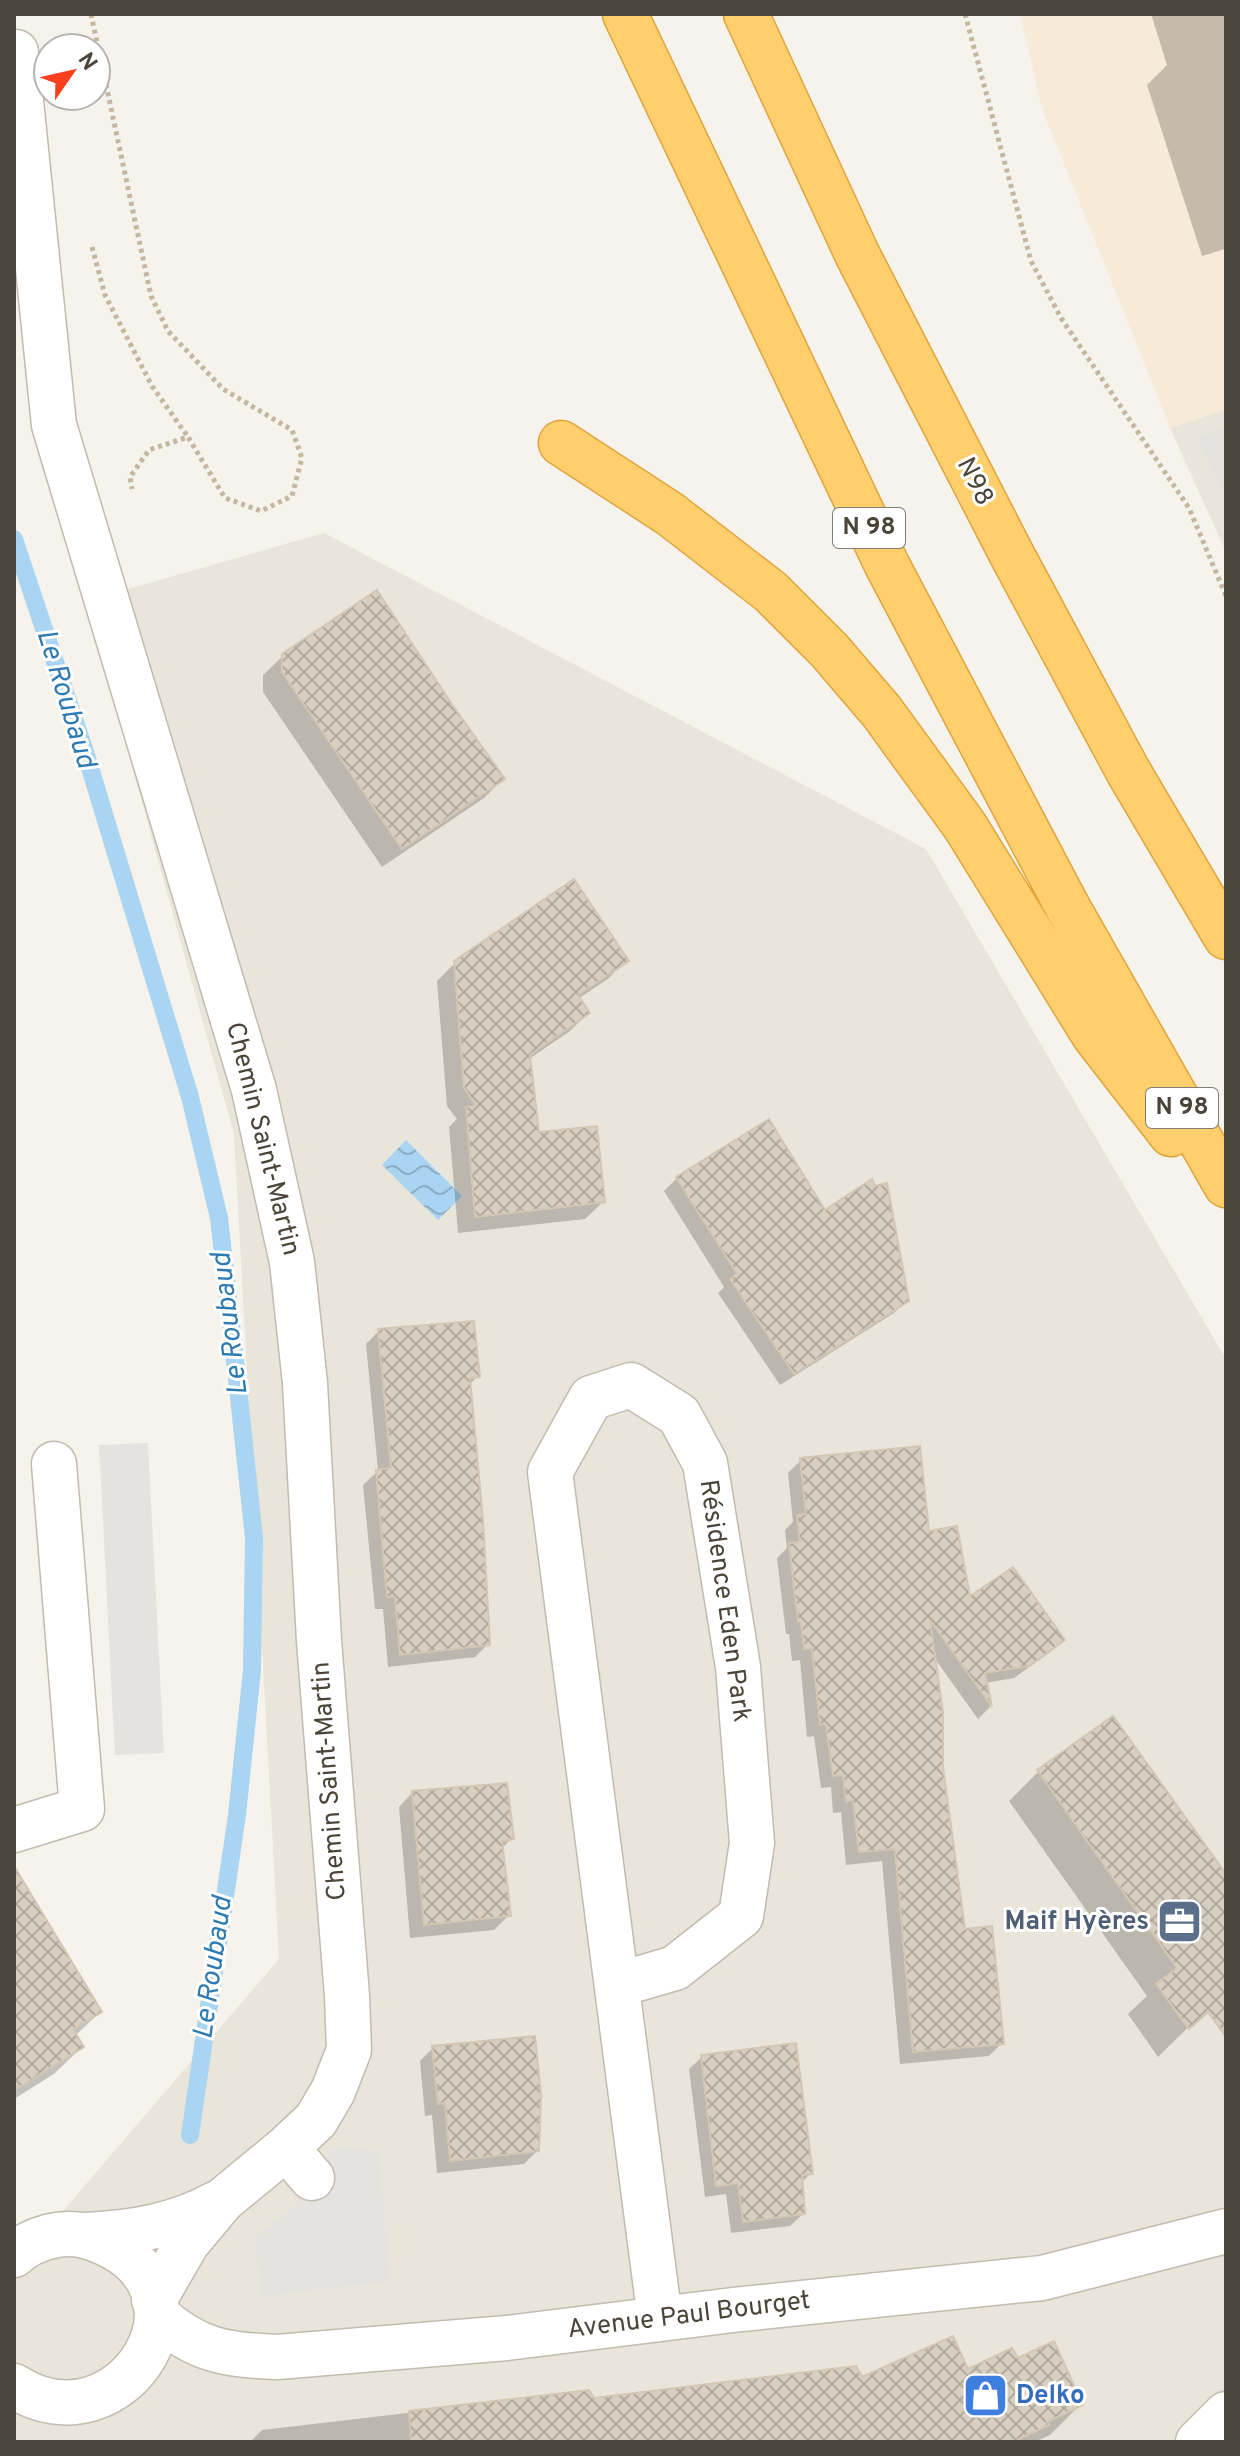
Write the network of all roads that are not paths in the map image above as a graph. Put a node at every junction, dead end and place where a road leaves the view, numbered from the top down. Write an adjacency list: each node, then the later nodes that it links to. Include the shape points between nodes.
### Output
1 (625, 14): 6 (highway, N 98, via 887,565 1068,908)
2 (746, 14): 5 (highway, N98, via 858,256 1012,555 1128,771)
3 (16, 52): 11 (street, Chemin Saint-Martin, via 54,425 254,1090 292,1262 305,1383 349,2050 299,2163)
4 (561, 443): 7 (highway, via 670,514 771,592 829,650 882,712 965,826 1094,1035)
5 (1226, 937)
6 (1226, 1185)
7 (1226, 1204)
8 (54, 1464): 9 (street, via 82,1809)
9 (14, 1830)
10 (617, 1985): 10 (street, Résidence Eden Park, via 550,1472 591,1398 631,1385 679,1415 705,1463 738,1667 752,1843 741,1916 675,1968); 16 (street, Résidence Eden Park)
11 (223, 2200): 13 (street, Chemin Saint-Martin, via 153,2228); 15 (street, Chemin Saint-Martin, via 187,2243)
12 (1226, 2231): 16 (street, Avenue Paul Bourget, via 1042,2278)
13 (83, 2235): 14 (street, Chemin Saint-Martin); 15 (street, via 128,2257 145,2276)
14 (22, 2240)
15 (155, 2308): 16 (street, Avenue Paul Bourget, via 170,2327 198,2345 246,2357 507,2338); 17 (street, Chemin Saint-Martin, via 155,2340 145,2364 108,2399 66,2407)
16 (660, 2319)
17 (27, 2398): 19 (street)
18 (1226, 2414): 20 (street)
19 (69, 2442)
20 (1198, 2442)

